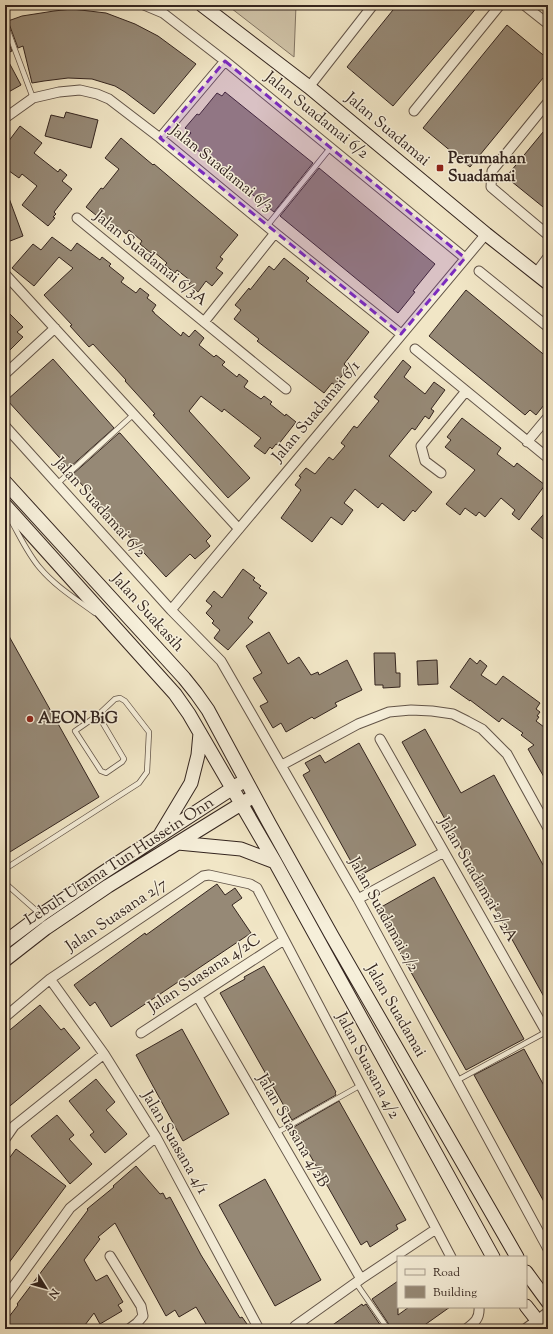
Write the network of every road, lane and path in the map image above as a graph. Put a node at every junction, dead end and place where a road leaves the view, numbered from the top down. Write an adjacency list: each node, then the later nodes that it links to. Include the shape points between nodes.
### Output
1 (144, 5): 8 (street, Jalan Suadamai 6/2, via 163,13)
2 (202, 5): 9 (main road, Jalan Suadamai)
3 (373, 5): 9 (street)
4 (500, 5): 12 (street)
5 (524, 5): 7 (street)
6 (5, 23): 10 (lane)
7 (548, 24)
8 (225, 61): 14 (street); 15 (street, Jalan Suadamai 6/2)
9 (309, 87): 19 (main road, Jalan Suadamai)
10 (33, 98): 13 (street, Jalan Suadamai 6/3); 14 (street, Jalan Suadamai 6/3, via 80,90 97,94 109,99)
11 (548, 102): 20 (street, via 492,171 491,187)
12 (414, 112)
13 (5, 118)
14 (160, 138): 17 (street, Jalan Suadamai 6/3)
15 (330, 147): 17 (lane); 22 (street, Jalan Suadamai 6/2)
16 (77, 218): 27 (street, Jalan Suadamai 6/3A)
17 (267, 226): 18 (street, Jalan Suadamai 6/3)
18 (275, 233): 27 (street, Jalan Suadamai 6/3A); 30 (street, Jalan Suadamai 6/3)
19 (486, 234): 22 (street, Jalan Suadamai 6/1); 24 (main road, Jalan Suadamai)
20 (548, 235)
21 (548, 257): 24 (street)
22 (466, 258): 30 (street, Jalan Suadamai 6/1)
23 (479, 272): 28 (street)
24 (536, 273): 26 (main road, Jalan Suadamai)
25 (5, 274): 29 (street)
26 (548, 283)
27 (204, 322): 33 (street, Jalan Suadamai 6/3A)
28 (548, 327)
29 (54, 328): 32 (street); 35 (street)
30 (401, 334): 45 (street, Jalan Suadamai 6/1)
31 (415, 349): 34 (street)
32 (5, 374)
33 (286, 389)
34 (466, 391): 38 (street); 40 (street, via 421,446 425,461)
35 (134, 414): 42 (lane); 45 (street)
36 (548, 417): 38 (street)
37 (5, 426): 42 (street, Jalan Suadamai 6/2)
38 (527, 442): 39 (street)
39 (548, 458)
40 (441, 472)
41 (5, 482): 52 (main road, Jalan Suakasih, via 196,693)
42 (57, 484): 46 (street, Jalan Suadamai 6/2)
43 (5, 505): 47 (main road, Jalan Suakasih)
44 (5, 510): 47 (lane, via 38,567)
45 (239, 529): 46 (street, Jalan Suadamai 6/1)
46 (171, 610): 51 (street, Jalan Suadamai 2/2, via 221,661)
47 (119, 631): 49 (main road, Jalan Suakasih, via 175,694)
48 (98, 715): 48 (lane, via 75,731 101,771 106,773 124,758); 61 (lane, via 115,699 125,701 149,732 147,772 139,783)
49 (200, 733): 53 (main road, Jalan Suakasih); 57 (main road, via 191,783)
50 (380, 739): 59 (street, Jalan Suadamai 2/2A)
51 (282, 765): 56 (street, via 358,724 389,712 411,710 453,714 482,729 507,754); 64 (street, Jalan Suadamai 2/2)
52 (246, 780): 53 (main road, Lebuh Utama Tun Hussein Onn); 54 (main road, Jalan Suadamai)
53 (233, 788): 55 (main road, Jalan Suadamai); 57 (main road, Lebuh Utama Tun Hussein Onn)
54 (254, 796): 55 (main road, Lebuh Utama Tun Hussein Onn); 85 (main road, Jalan Suadamai)
55 (242, 804): 58 (main road, Lebuh Utama Tun Hussein Onn); 60 (main road, Jalan Suadamai)
56 (548, 828)
57 (158, 838): 65 (main road, Lebuh Utama Tun Hussein Onn)
58 (178, 843): 60 (main road, via 241,849); 68 (main road, Lebuh Utama Tun Hussein Onn, via 108,886 46,928)
59 (444, 852): 64 (street); 72 (street, Jalan Suadamai 2/2A)
60 (275, 862): 84 (main road, Jalan Suadamai)
61 (5, 869)
62 (5, 883): 65 (lane)
63 (257, 888): 66 (street, Jalan Suasana 4/2); 69 (street, Jalan Suasana 2/7, via 250,884 203,876)
64 (358, 899): 75 (street, Jalan Suadamai 2/2)
65 (41, 915): 67 (main road, Lebuh Utama Tun Hussein Onn)
66 (284, 940): 70 (street, Jalan Suasana 4/2C); 76 (street, Jalan Suasana 4/2)
67 (5, 942)
68 (5, 960)
69 (50, 979): 71 (street, Jalan Suasana 2/7); 74 (street, Jalan Suasana 4/1)
70 (198, 997): 73 (street, Jalan Suasana 4/2C); 77 (street, Jalan Suasana 4/2B)
71 (5, 1017)
72 (547, 1032): 75 (lane)
73 (141, 1033)
74 (104, 1054): 78 (street, Jalan Suasana 4/1); 79 (street, via 14,1126)
75 (456, 1081): 81 (street, Jalan Suadamai 2/2)
76 (361, 1085): 77 (lane); 80 (street, Jalan Suasana 4/2)
77 (276, 1133): 87 (street, Jalan Suasana 4/2B)
78 (156, 1137): 88 (street, via 70,1208); 96 (street, Jalan Suasana 4/1)
79 (5, 1139)
80 (436, 1229): 83 (street, Jalan Suasana 4/2); 87 (street)
81 (548, 1249)
82 (110, 1256): 95 (street, via 141,1306 143,1316)
83 (450, 1256)
84 (492, 1256)
85 (516, 1256)
86 (527, 1273): 89 (main road)
87 (358, 1281): 94 (street); 97 (lane)
88 (5, 1298)
89 (548, 1302)
90 (527, 1307): 93 (main road)
91 (479, 1308): 98 (street, via 476,1322)
92 (548, 1312): 93 (street)
93 (540, 1325): 99 (street)
94 (295, 1326)
95 (129, 1329)
96 (260, 1329)
97 (388, 1329)
98 (466, 1329)
99 (525, 1329)

